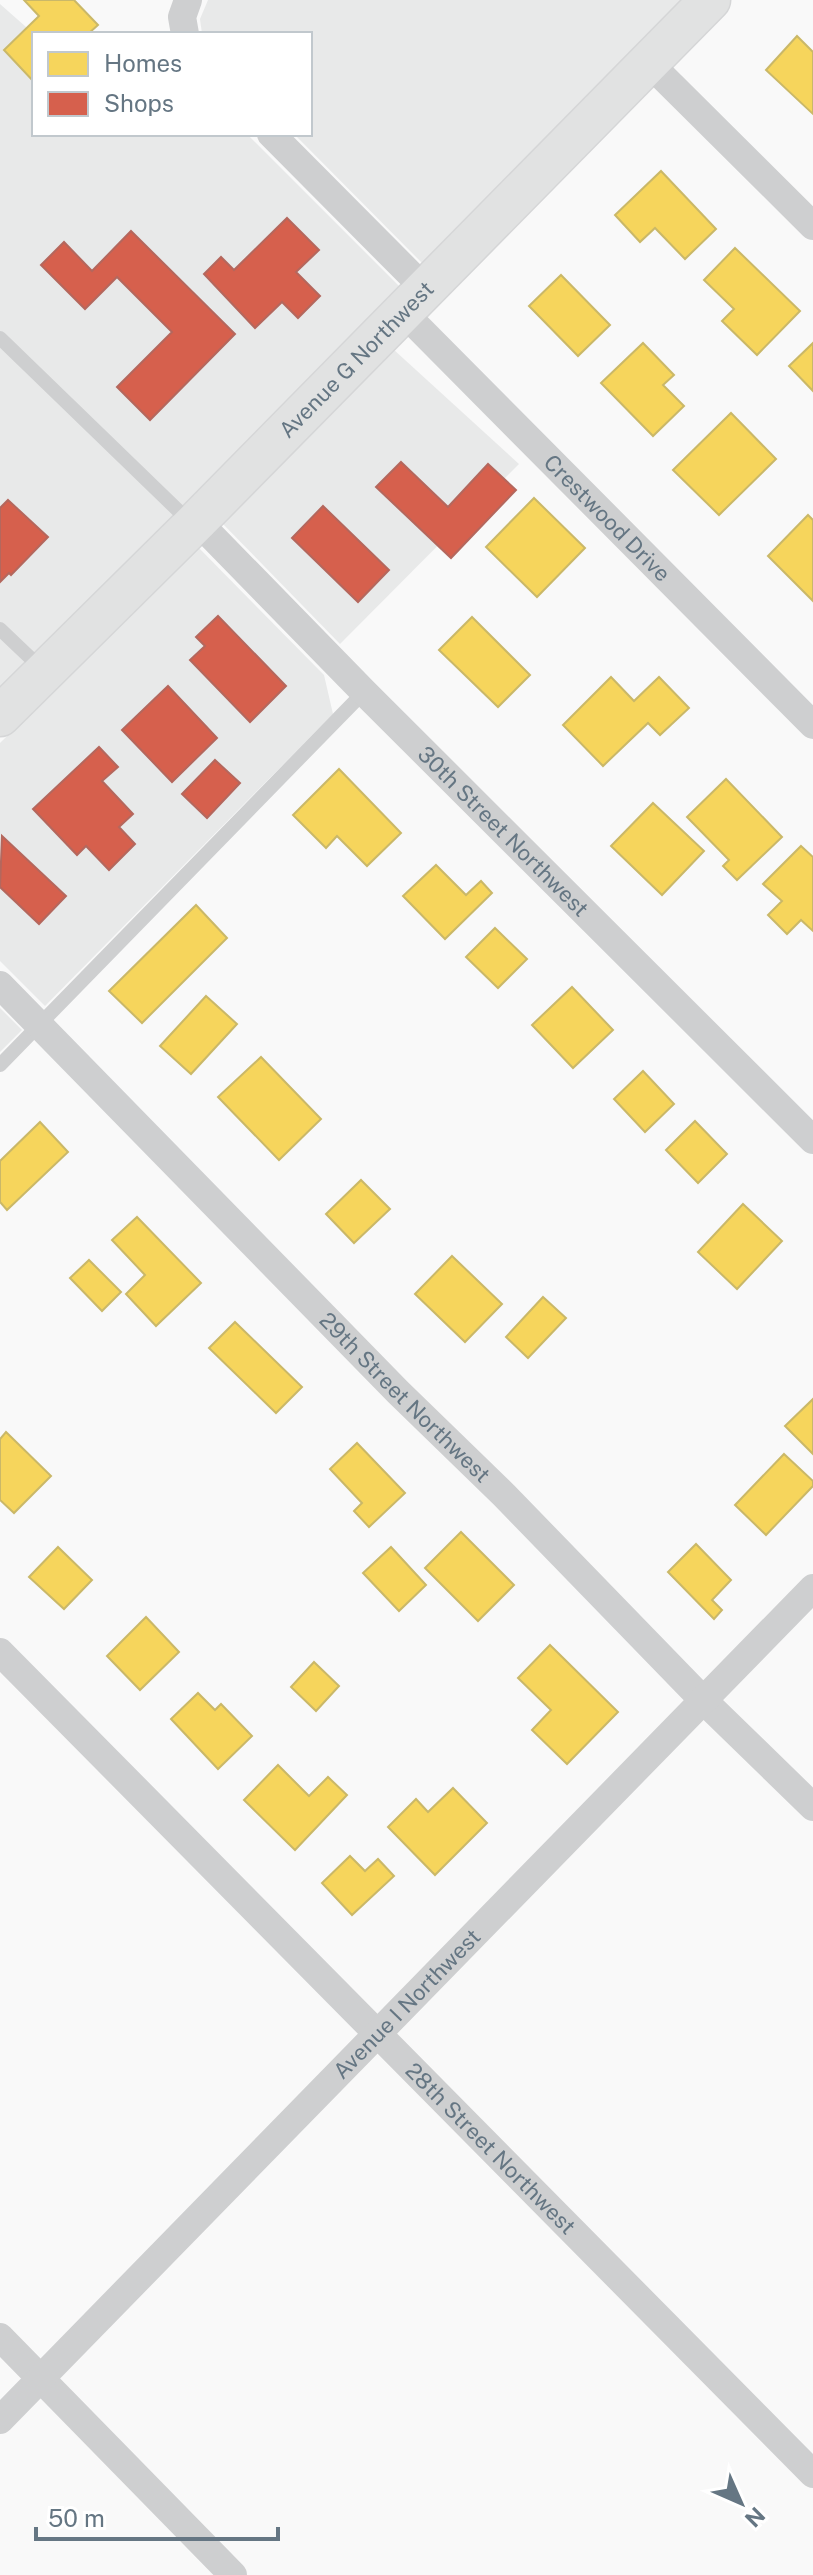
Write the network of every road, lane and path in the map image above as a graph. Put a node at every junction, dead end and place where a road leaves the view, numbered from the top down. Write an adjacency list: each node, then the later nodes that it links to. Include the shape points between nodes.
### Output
1 (710, 0): 2 (main road, Avenue G Northwest)
2 (649, 63): 4 (street); 5 (main road, Avenue G Northwest)
3 (273, 136): 5 (street)
4 (813, 226)
5 (414, 300): 7 (main road, Avenue G Northwest); 12 (street, Crestwood Drive)
6 (0, 338): 7 (lane)
7 (195, 523): 9 (main road, Avenue G Northwest); 10 (street, 30th Street Northwest)
8 (0, 629): 9 (lane)
9 (45, 672): 11 (main road, Avenue G Northwest)
10 (364, 692): 14 (lane); 16 (street, 30th Street Northwest)
11 (0, 716)
12 (813, 725)
13 (0, 985): 14 (street, 29th Street Northwest)
14 (40, 1024): 15 (lane); 19 (street, 29th Street Northwest)
15 (0, 1065)
16 (813, 1140)
17 (813, 1588): 19 (street, Avenue I Northwest)
18 (0, 1652): 21 (street, 28th Street Northwest)
19 (703, 1700): 20 (street, 29th Street Northwest); 21 (street, Avenue I Northwest)
20 (813, 1807)
21 (376, 2035): 23 (street, Avenue I Northwest); 25 (street, 28th Street Northwest)
22 (0, 2337): 23 (street)
23 (41, 2378): 24 (street, Avenue I Northwest); 26 (street)
24 (0, 2420)
25 (813, 2474)
26 (233, 2575)

